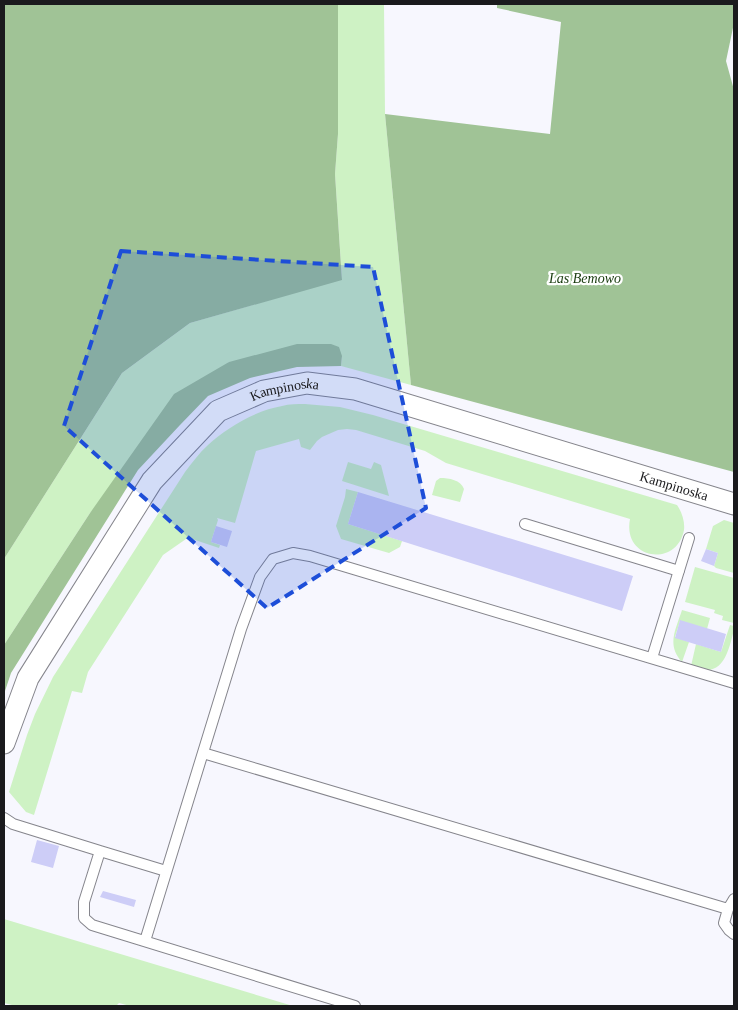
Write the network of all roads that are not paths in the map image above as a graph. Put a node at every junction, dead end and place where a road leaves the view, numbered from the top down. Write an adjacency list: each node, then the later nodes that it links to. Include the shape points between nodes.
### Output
1 (734, 504): 7 (street, Kampinoska, via 355,389 307,383 264,391 218,410 152,481 28,678)
2 (525, 524): 4 (lane)
3 (689, 538): 4 (lane)
4 (679, 571): 5 (lane)
5 (652, 658): 6 (lane); 8 (lane, via 293,553 273,559 260,577)
6 (734, 683)
7 (4, 743)
8 (203, 753): 11 (lane); 13 (lane)
9 (4, 818): 10 (lane, via 13,824)
10 (100, 851): 11 (lane); 15 (lane, via 84,902 84,918 92,925)
11 (166, 871): 15 (lane)
12 (734, 899): 13 (lane)
13 (728, 909): 14 (lane, via 724,923)
14 (734, 934)
15 (145, 941): 16 (lane)
16 (356, 1006)

